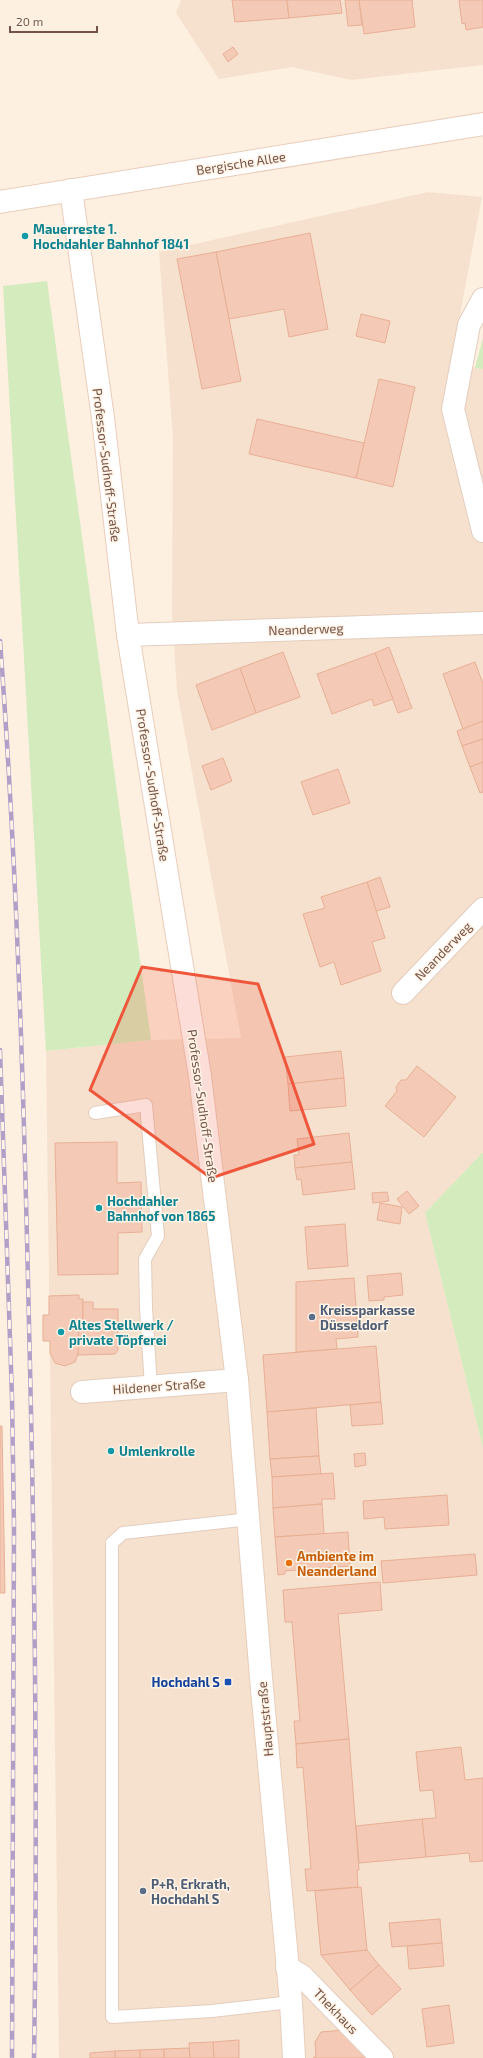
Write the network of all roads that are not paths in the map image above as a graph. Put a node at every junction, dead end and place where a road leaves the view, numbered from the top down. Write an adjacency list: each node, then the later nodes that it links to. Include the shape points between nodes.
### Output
1 (483, 124): 2 (street, Bergische Allee)
2 (71, 190): 3 (street, Bergische Allee); 7 (street, Professor-Sudhoff-Straße, via 104,426)
3 (0, 202)
4 (483, 299): 5 (street, via 469,325 453,409)
5 (483, 531)
6 (483, 623): 7 (street, Neanderweg)
7 (128, 635): 11 (street, Professor-Sudhoff-Straße, via 200,1076)
8 (483, 909): 9 (street, Neanderweg)
9 (403, 993)
10 (95, 1113): 12 (lane, via 146,1106 158,1236 145,1259)
11 (237, 1380): 12 (street, Hildener Straße); 14 (street, Hauptstraße)
12 (151, 1387): 13 (street, Hildener Straße)
13 (82, 1392)
14 (250, 1519): 15 (street, Hauptstraße, via 261,1678); 16 (lane, via 123,1533 112,1543 112,2016 212,2011)
15 (287, 1967): 16 (street, Hauptstraße); 18 (street, Thekhaus, via 302,1976)
16 (291, 2002): 17 (street, Hauptstraße)
17 (294, 2058)
18 (382, 2058)

